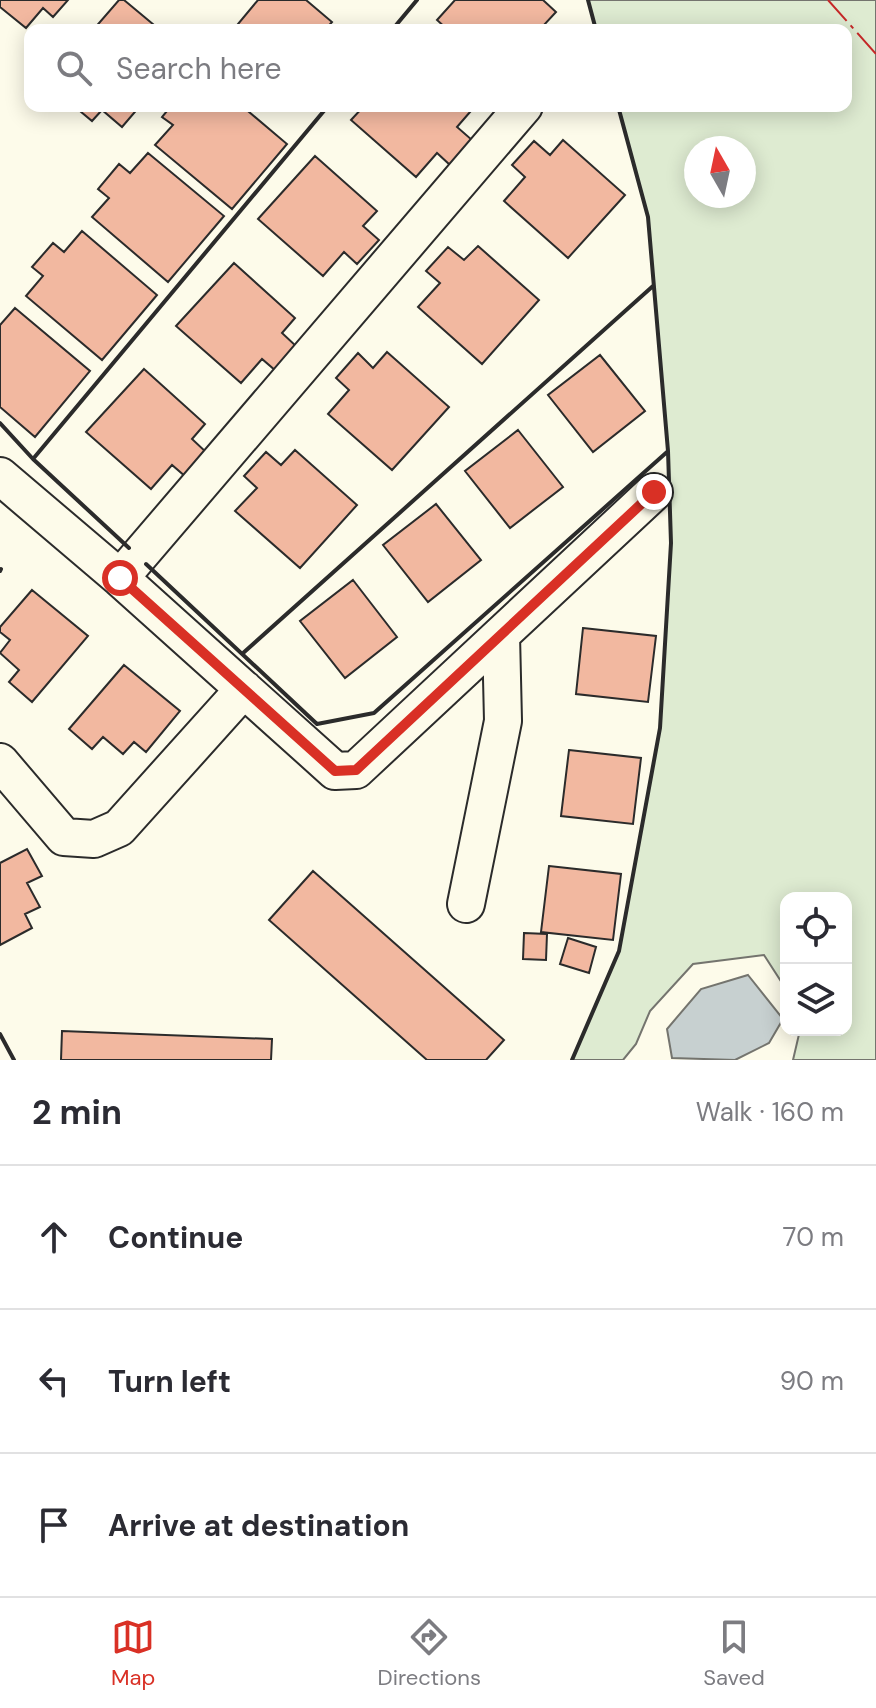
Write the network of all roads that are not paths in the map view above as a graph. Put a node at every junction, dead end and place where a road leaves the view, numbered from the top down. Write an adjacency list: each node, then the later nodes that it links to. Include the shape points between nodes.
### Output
1 (519, 112): 4 (street)
2 (0, 476): 4 (street)
3 (654, 492): 5 (street)
4 (120, 578): 6 (street)
5 (501, 635): 6 (street, via 356,770 335,771); 8 (street, via 503,721)
6 (244, 689): 7 (street, via 119,828 94,839 64,837)
7 (0, 762)
8 (466, 904)

